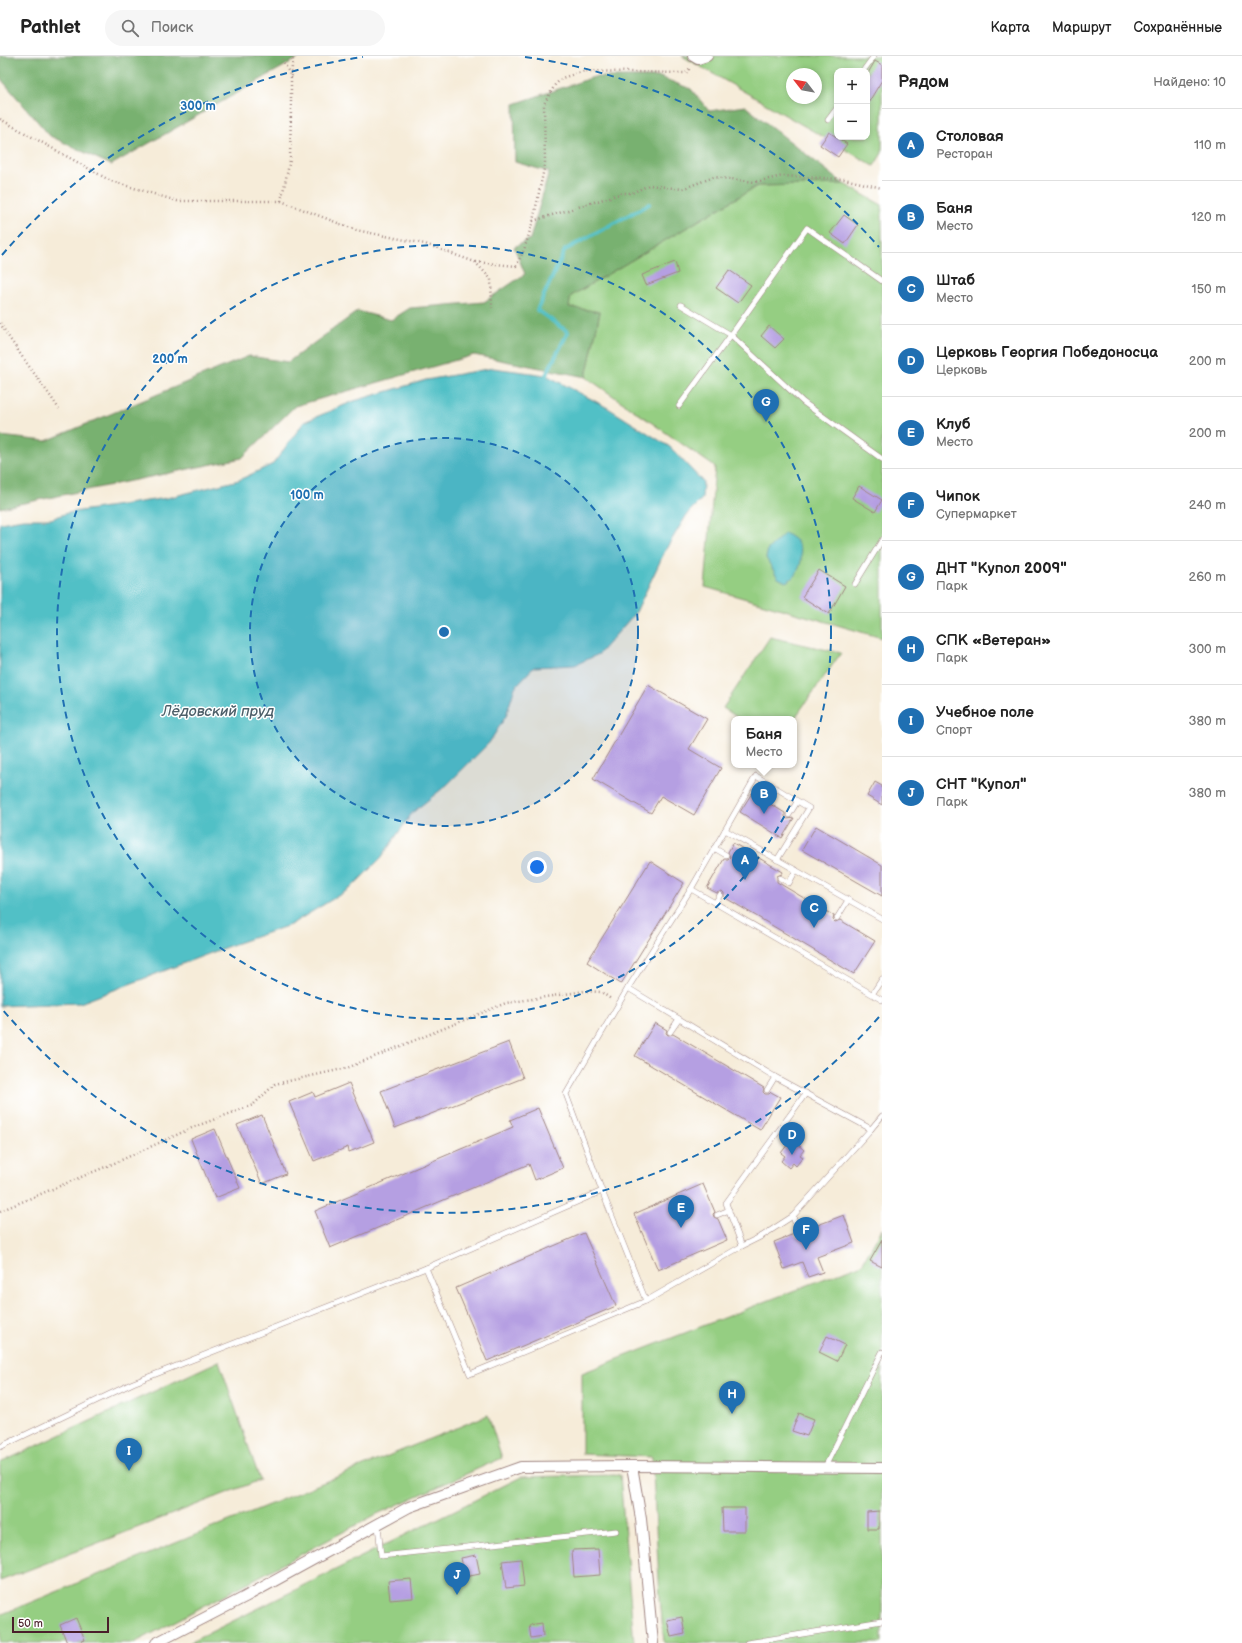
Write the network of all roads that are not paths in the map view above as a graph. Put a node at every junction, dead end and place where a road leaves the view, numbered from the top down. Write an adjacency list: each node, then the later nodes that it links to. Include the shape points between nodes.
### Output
1 (874, 56): 2 (lane)
2 (865, 68)
3 (834, 112): 4 (lane)
4 (828, 120)
5 (882, 281): 7 (lane, via 807,228)
6 (681, 305): 7 (lane)
7 (732, 335): 8 (lane); 9 (lane, via 803,402)
8 (679, 406)
9 (882, 460)
10 (882, 540): 11 (lane)
11 (855, 584)
12 (797, 802): 13 (lane); 14 (lane, via 756,776 747,796); 17 (lane, via 809,808)
13 (789, 815)
14 (725, 830): 15 (lane); 17 (lane)
15 (714, 848): 16 (lane); 20 (lane)
16 (726, 855)
17 (777, 860): 18 (lane)
18 (796, 870): 19 (lane, via 789,883); 22 (lane)
19 (780, 878)
20 (691, 889): 23 (lane); 27 (lane)
21 (720, 894): 23 (lane)
22 (848, 900): 24 (lane); 25 (lane)
23 (716, 903): 28 (lane)
24 (837, 918)
25 (882, 919)
26 (882, 979): 28 (lane)
27 (628, 988): 30 (lane); 37 (lane, via 566,1094)
28 (873, 993): 29 (lane)
29 (882, 1000)
30 (678, 1019): 31 (lane); 32 (lane)
31 (670, 1032)
32 (775, 1077): 33 (lane); 34 (lane)
33 (767, 1090)
34 (806, 1094): 36 (lane); 38 (lane, via 726,1203)
35 (882, 1116): 36 (lane)
36 (872, 1129): 40 (lane)
37 (602, 1191): 43 (lane); 44 (lane)
38 (729, 1210): 39 (lane); 42 (lane)
39 (717, 1215)
40 (793, 1216): 41 (lane); 42 (lane)
41 (798, 1233)
42 (742, 1246): 44 (lane)
43 (426, 1268): 44 (lane, via 470,1374); 46 (lane, via 132,1383)
44 (646, 1301)
45 (882, 1352): 48 (lane)
46 (0, 1447)
47 (632, 1466): 48 (street); 50 (street, via 521,1467 409,1507); 54 (street, via 641,1519)
48 (825, 1467): 49 (street)
49 (882, 1468)
50 (378, 1525): 51 (lane, via 381,1556); 53 (street)
51 (616, 1531)
52 (882, 1621): 55 (lane)
53 (156, 1643)
54 (653, 1643)
55 (747, 1643)

